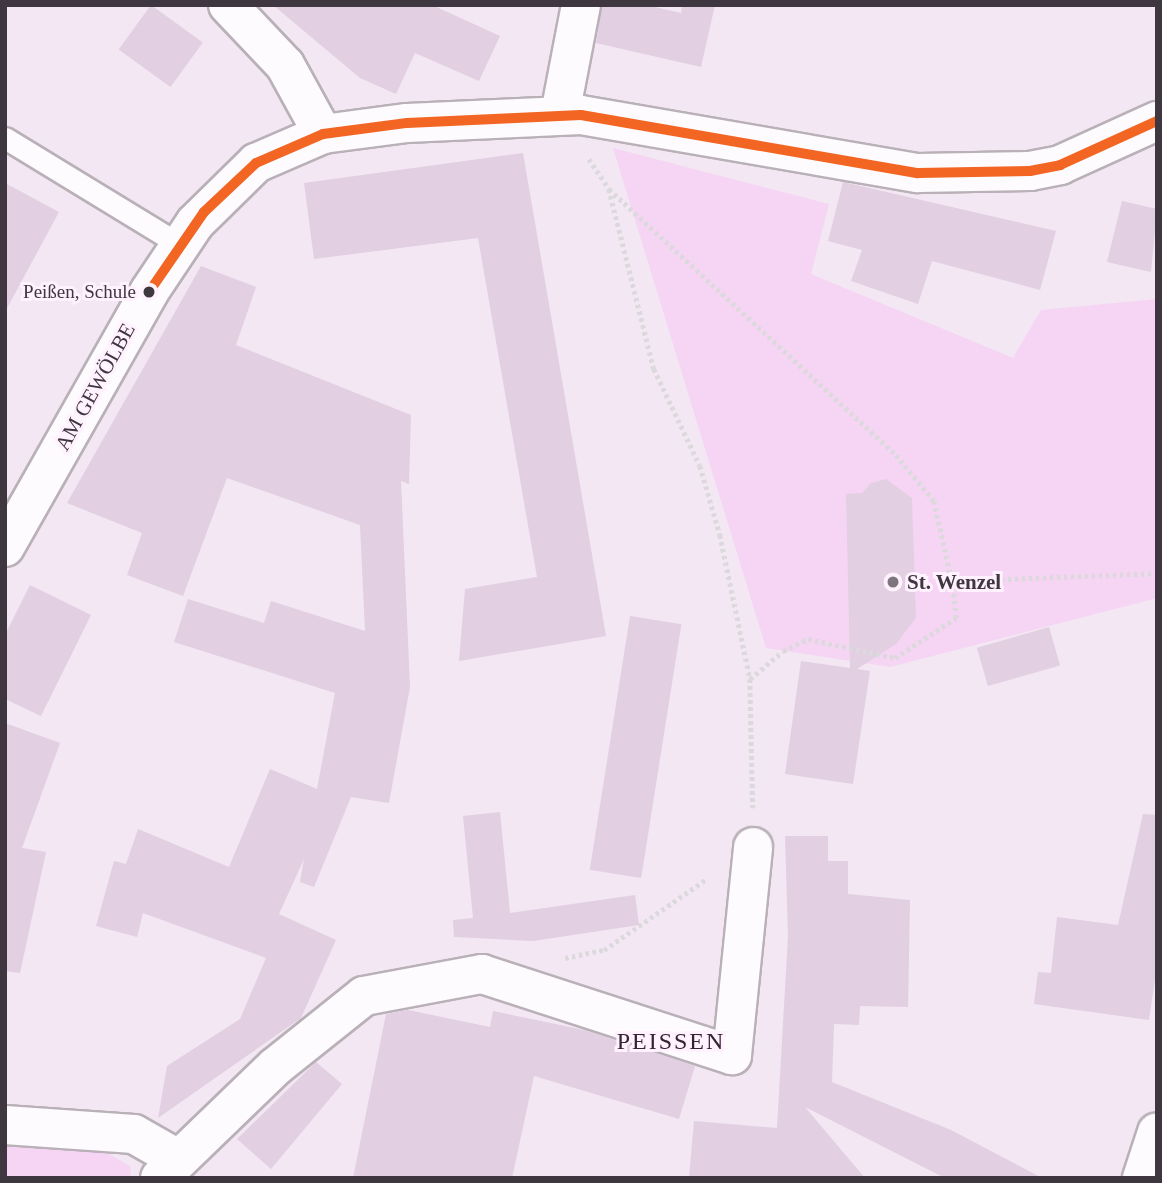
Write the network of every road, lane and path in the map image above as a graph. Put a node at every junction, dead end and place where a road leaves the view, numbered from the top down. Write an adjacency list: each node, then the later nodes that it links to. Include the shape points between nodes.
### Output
1 (228, 5): 5 (street, via 285,65)
2 (581, 5): 3 (street)
3 (560, 114): 4 (street, AM GEWÖLBE, via 742,139 918,173 1030,171 1060,165); 5 (street, AM GEWÖLBE); 7 (path)
4 (1157, 121)
5 (323, 134): 8 (street, AM GEWÖLBE, via 256,163)
6 (5, 138): 8 (lane)
7 (609, 189): 11 (path, via 897,454 934,501); 12 (path, via 654,369 700,466 710,500)
8 (180, 244): 9 (street, AM GEWÖLBE)
9 (5, 547)
10 (1157, 573): 11 (path)
11 (952, 581): 12 (path, via 956,618 895,658 808,639 783,651)
12 (750, 679): 13 (path)
13 (753, 846): 14 (path, via 604,950); 17 (street, via 732,1055 482,974 364,996)
14 (550, 961)
15 (5, 1125): 17 (street, via 134,1134)
16 (1157, 1132): 18 (street)
17 (168, 1168)
18 (1142, 1178)

